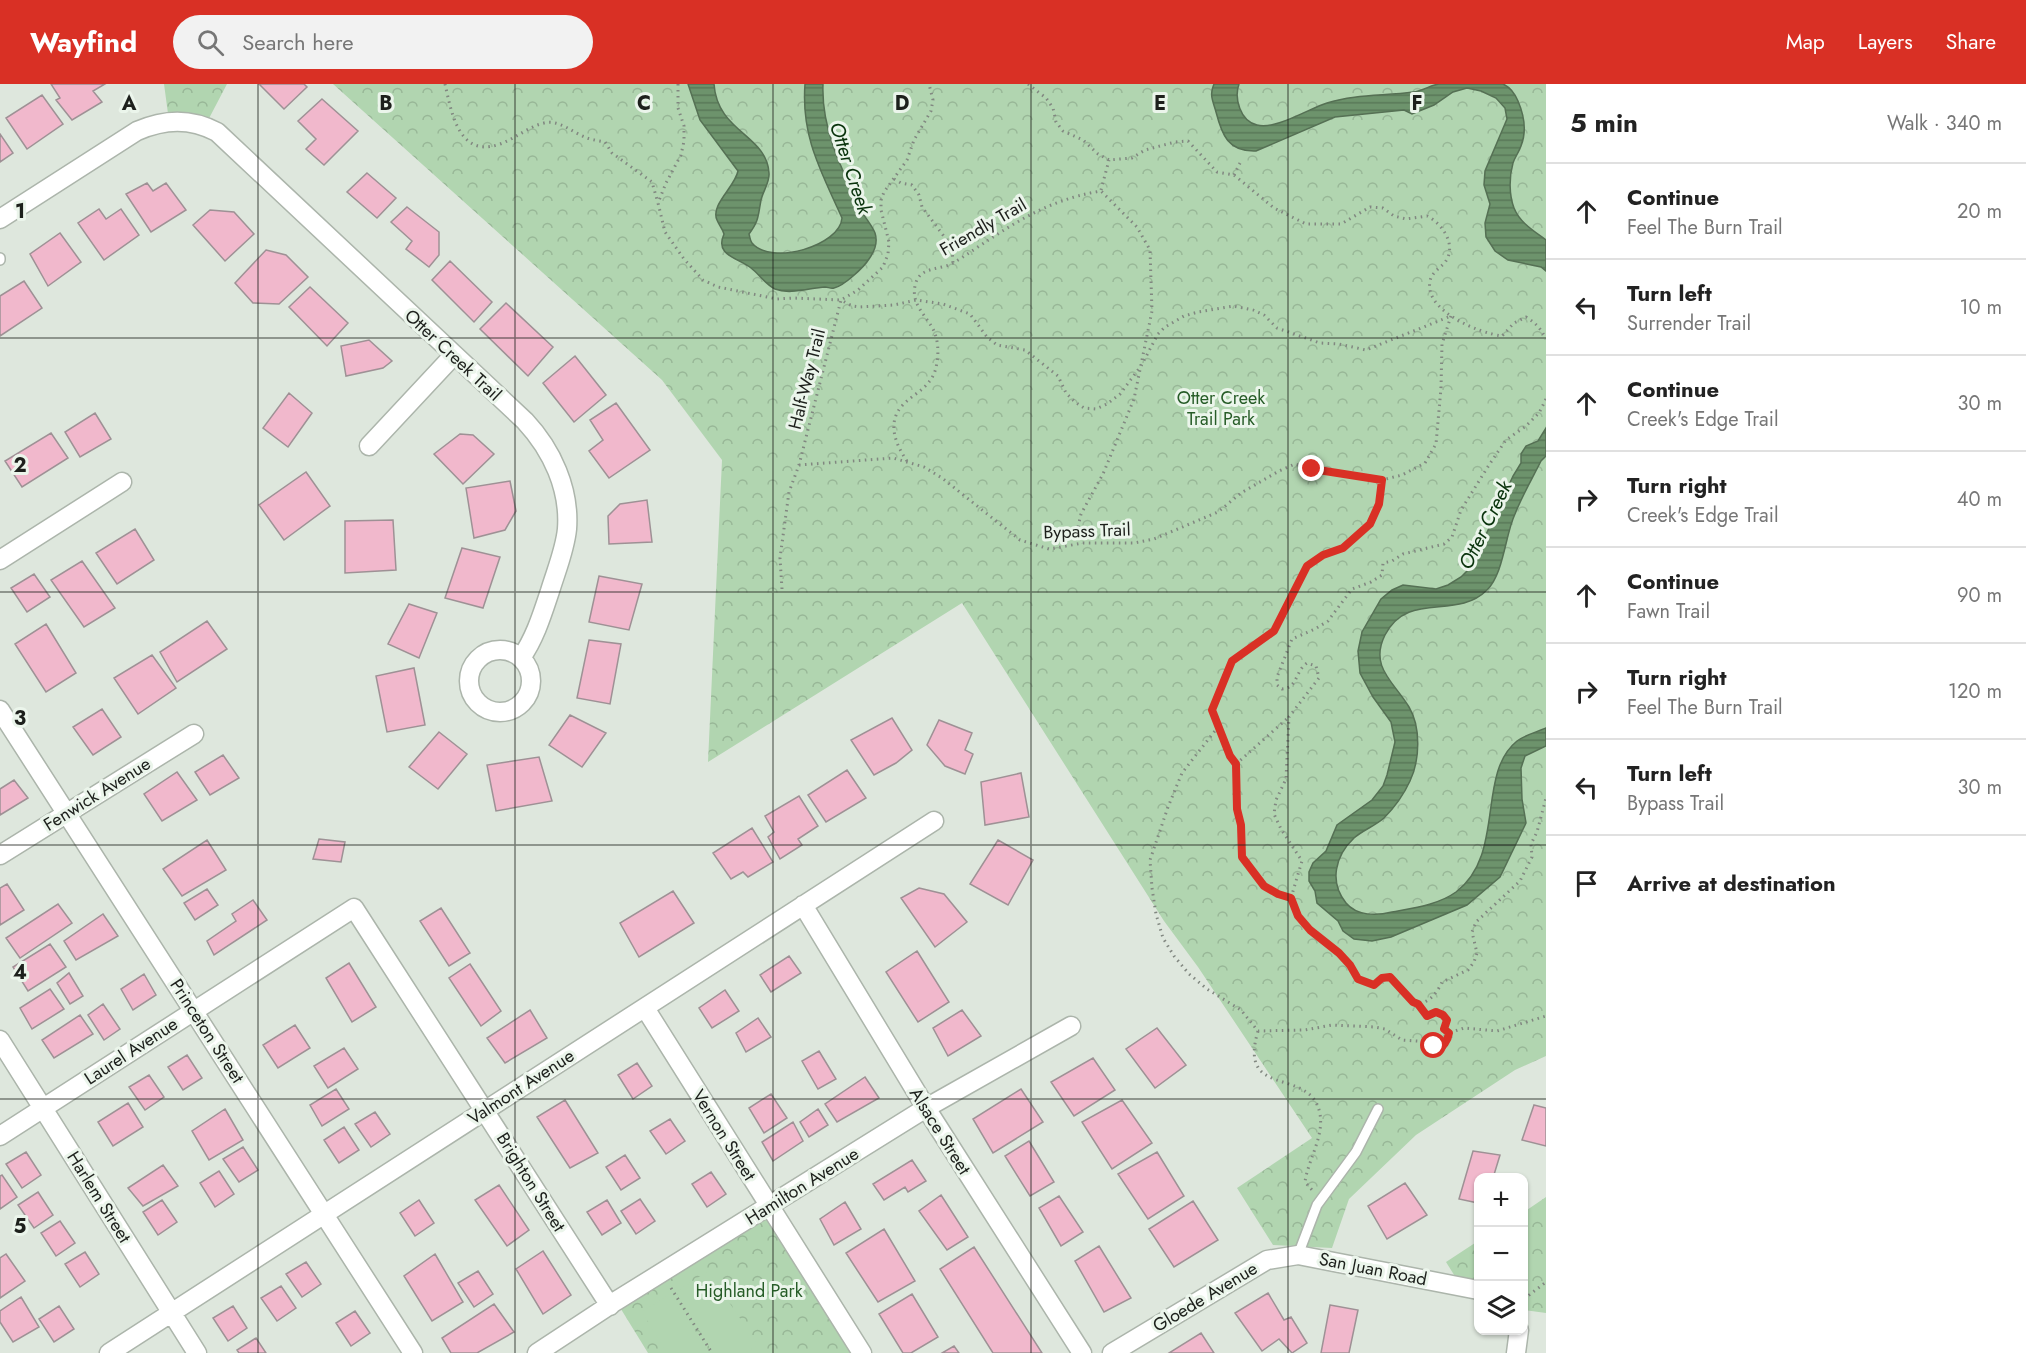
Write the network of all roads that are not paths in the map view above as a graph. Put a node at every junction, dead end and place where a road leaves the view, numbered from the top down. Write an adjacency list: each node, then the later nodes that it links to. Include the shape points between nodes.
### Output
1 (0, 219): 2 (street, Otter Creek Trail, via 137,131 162,122 190,122 211,129 229,142)
2 (453, 356): 3 (street); 6 (street, Otter Creek Trail, via 536,432 555,463 563,487 567,529 564,544 533,641)
3 (369, 446)
4 (122, 482): 5 (street)
5 (0, 560)
6 (521, 658)
7 (0, 710): 9 (street, Princeton Street)
8 (194, 734): 9 (street, Fenwick Avenue)
9 (66, 813): 11 (street, Fenwick Avenue); 15 (street, Princeton Street)
10 (933, 821): 12 (street, Valmont Avenue)
11 (0, 855)
12 (803, 906): 14 (street, Valmont Avenue); 19 (street, Alsace Street)
13 (354, 908): 15 (street, Laurel Avenue); 21 (street, Brighton Street)
14 (645, 1008): 21 (street, Valmont Avenue); 23 (street, Vernon Street)
15 (194, 1011): 18 (street, Laurel Avenue); 24 (street, Princeton Street)
16 (1071, 1026): 19 (street, Hamilton Avenue)
17 (0, 1040): 18 (street, Harlem Street)
18 (43, 1108): 22 (street, Laurel Avenue); 29 (street, Harlem Street)
19 (926, 1108): 23 (street, Hamilton Avenue); 36 (street, Alsace Street)
20 (1378, 1109): 25 (lane, via 1356,1152 1317,1204)
21 (486, 1110): 24 (street, Valmont Avenue); 28 (street, Brighton Street)
22 (0, 1136)
23 (768, 1206): 28 (street, Hamilton Avenue); 35 (street, Vernon Street)
24 (324, 1214): 29 (street, Valmont Avenue); 33 (street, Princeton Street)
25 (1298, 1255): 26 (street, San Juan Road); 27 (street, San Juan Road)
26 (1267, 1260): 37 (street, Gloede Avenue)
27 (1474, 1289)
28 (610, 1306): 34 (street, Hamilton Avenue)
29 (172, 1312): 31 (street, Valmont Avenue); 32 (street, Harlem Street)
30 (1518, 1335): 38 (street)
31 (109, 1353)
32 (197, 1353)
33 (413, 1353)
34 (537, 1353)
35 (862, 1353)
36 (1082, 1353)
37 (1113, 1353)
38 (1516, 1353)

